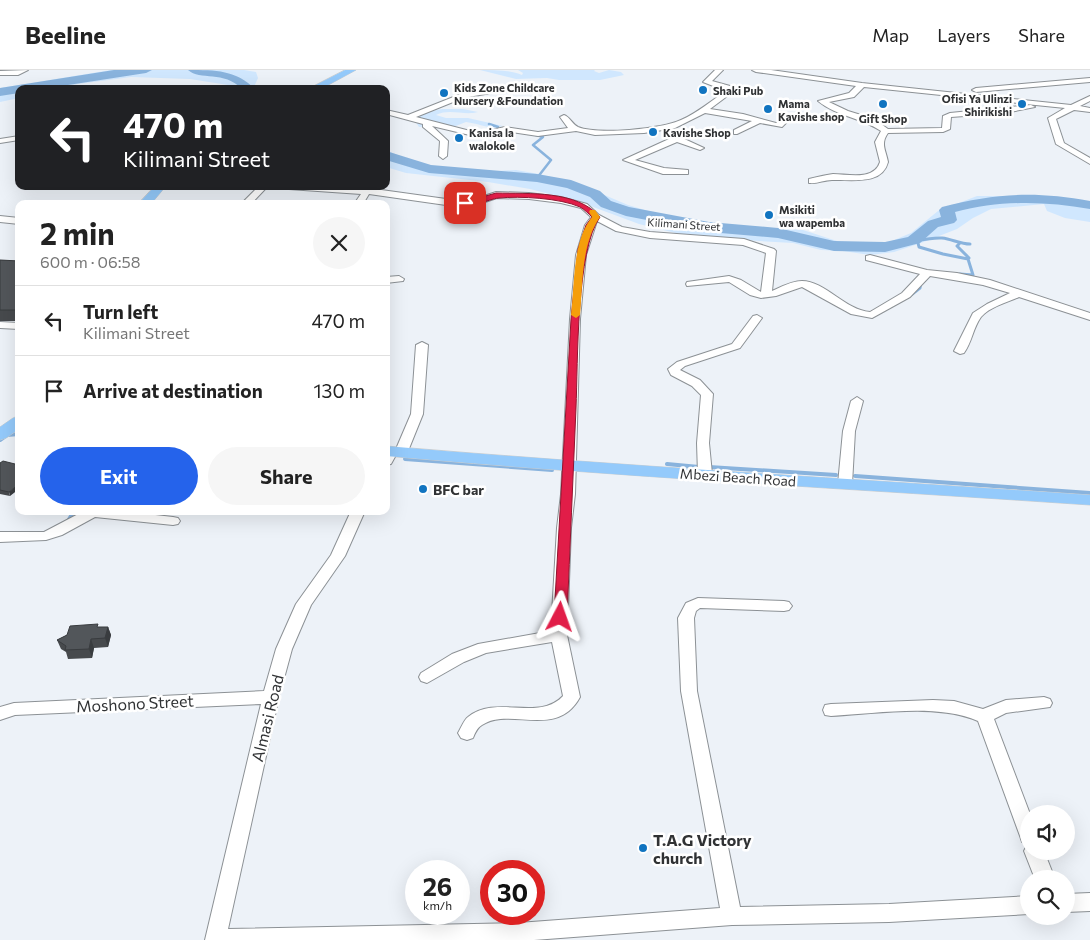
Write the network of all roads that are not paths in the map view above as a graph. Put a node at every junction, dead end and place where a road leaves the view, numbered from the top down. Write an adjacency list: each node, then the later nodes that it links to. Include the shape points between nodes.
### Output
1 (24, 70): 5 (street)
2 (352, 70): 7 (main road)
3 (718, 70): 14 (street, via 708,82 730,91)
4 (756, 70): 8 (street)
5 (0, 73)
6 (1090, 80): 10 (street)
7 (321, 85)
8 (862, 85): 10 (street); 24 (street, via 851,95 822,101 871,121)
9 (523, 89): 19 (street, via 461,96)
10 (956, 94): 12 (street)
11 (1090, 98): 13 (street)
12 (1034, 102): 13 (street); 24 (street, via 1024,108 950,114 943,130)
13 (1075, 107): 15 (street); 31 (street, via 1052,118 1060,144)
14 (702, 110): 20 (street); 23 (street, via 684,122)
15 (1090, 110)
16 (390, 113): 19 (street)
17 (564, 117): 22 (street)
18 (802, 117): 20 (street, via 787,117 782,125)
19 (408, 118): 21 (street)
20 (758, 121): 25 (street)
21 (421, 122): 22 (street, via 478,135 503,129 538,134); 30 (street, via 444,141)
22 (575, 128): 23 (street, via 596,133)
23 (654, 130): 27 (street)
24 (886, 131): 33 (street, via 878,141 883,166 873,175)
25 (737, 132)
26 (15, 139): 28 (street)
27 (677, 139): 29 (street); 32 (street, via 627,160 663,171)
28 (0, 141)
29 (700, 148)
30 (443, 156)
31 (1090, 161)
32 (686, 172)
33 (812, 181)
34 (157, 190): 38 (main road)
35 (260, 190): 39 (street)
36 (351, 190): 37 (street, Kilimani Street)
37 (367, 191): 40 (street); 41 (street, Kilimani Street, via 446,202 479,201 496,195 530,196 584,206)
38 (148, 200)
39 (249, 200)
40 (361, 200)
41 (596, 217): 50 (street, Kilimani Street, via 619,228 650,235 731,240 768,249 772,254); 59 (street, via 590,225 581,255)
42 (0, 219): 43 (street)
43 (15, 221)
44 (870, 258): 45 (street)
45 (927, 273): 49 (street, via 969,278); 50 (street, via 906,295 872,315 857,312 803,284)
46 (399, 279): 47 (street)
47 (390, 280)
48 (691, 284): 50 (street, via 731,279 755,295)
49 (1019, 293): 51 (street); 56 (street, via 980,312)
50 (766, 296)
51 (1090, 317)
52 (757, 318): 60 (street, via 736,346 674,369 675,373 696,383 707,394)
53 (0, 325): 54 (street)
54 (15, 326)
55 (422, 346): 58 (street, via 417,414)
56 (960, 351)
57 (857, 402): 61 (street, via 848,436)
58 (391, 454): 59 (main road, Mbezi Beach Road)
59 (569, 467): 60 (main road, Mbezi Beach Road); 69 (street)
60 (704, 474): 61 (main road, Mbezi Beach Road)
61 (845, 484): 62 (main road, Mbezi Beach Road)
62 (1090, 500)
63 (87, 515): 67 (street, via 47,536)
64 (114, 515): 66 (street)
65 (356, 515): 71 (street, Almasi Road, via 338,556 304,604 284,648)
66 (173, 521)
67 (0, 537)
68 (784, 606): 81 (street, via 698,603 687,610 689,691)
69 (559, 635): 70 (street, via 484,648 458,658); 76 (street, via 572,697 567,705 554,712 487,715 474,720)
70 (426, 677)
71 (271, 696): 74 (street, Moshono Street, via 14,709); 83 (street, Almasi Road)
72 (1044, 703): 75 (street, via 1004,706)
73 (831, 710): 75 (street, via 942,707 976,711)
74 (0, 714)
75 (985, 717): 77 (street)
76 (467, 733)
77 (1020, 812)
78 (1090, 902): 79 (street)
79 (1075, 903)
80 (1020, 906): 81 (street, via 889,914)
81 (732, 916): 82 (street)
82 (518, 936): 83 (street)
83 (215, 940)

